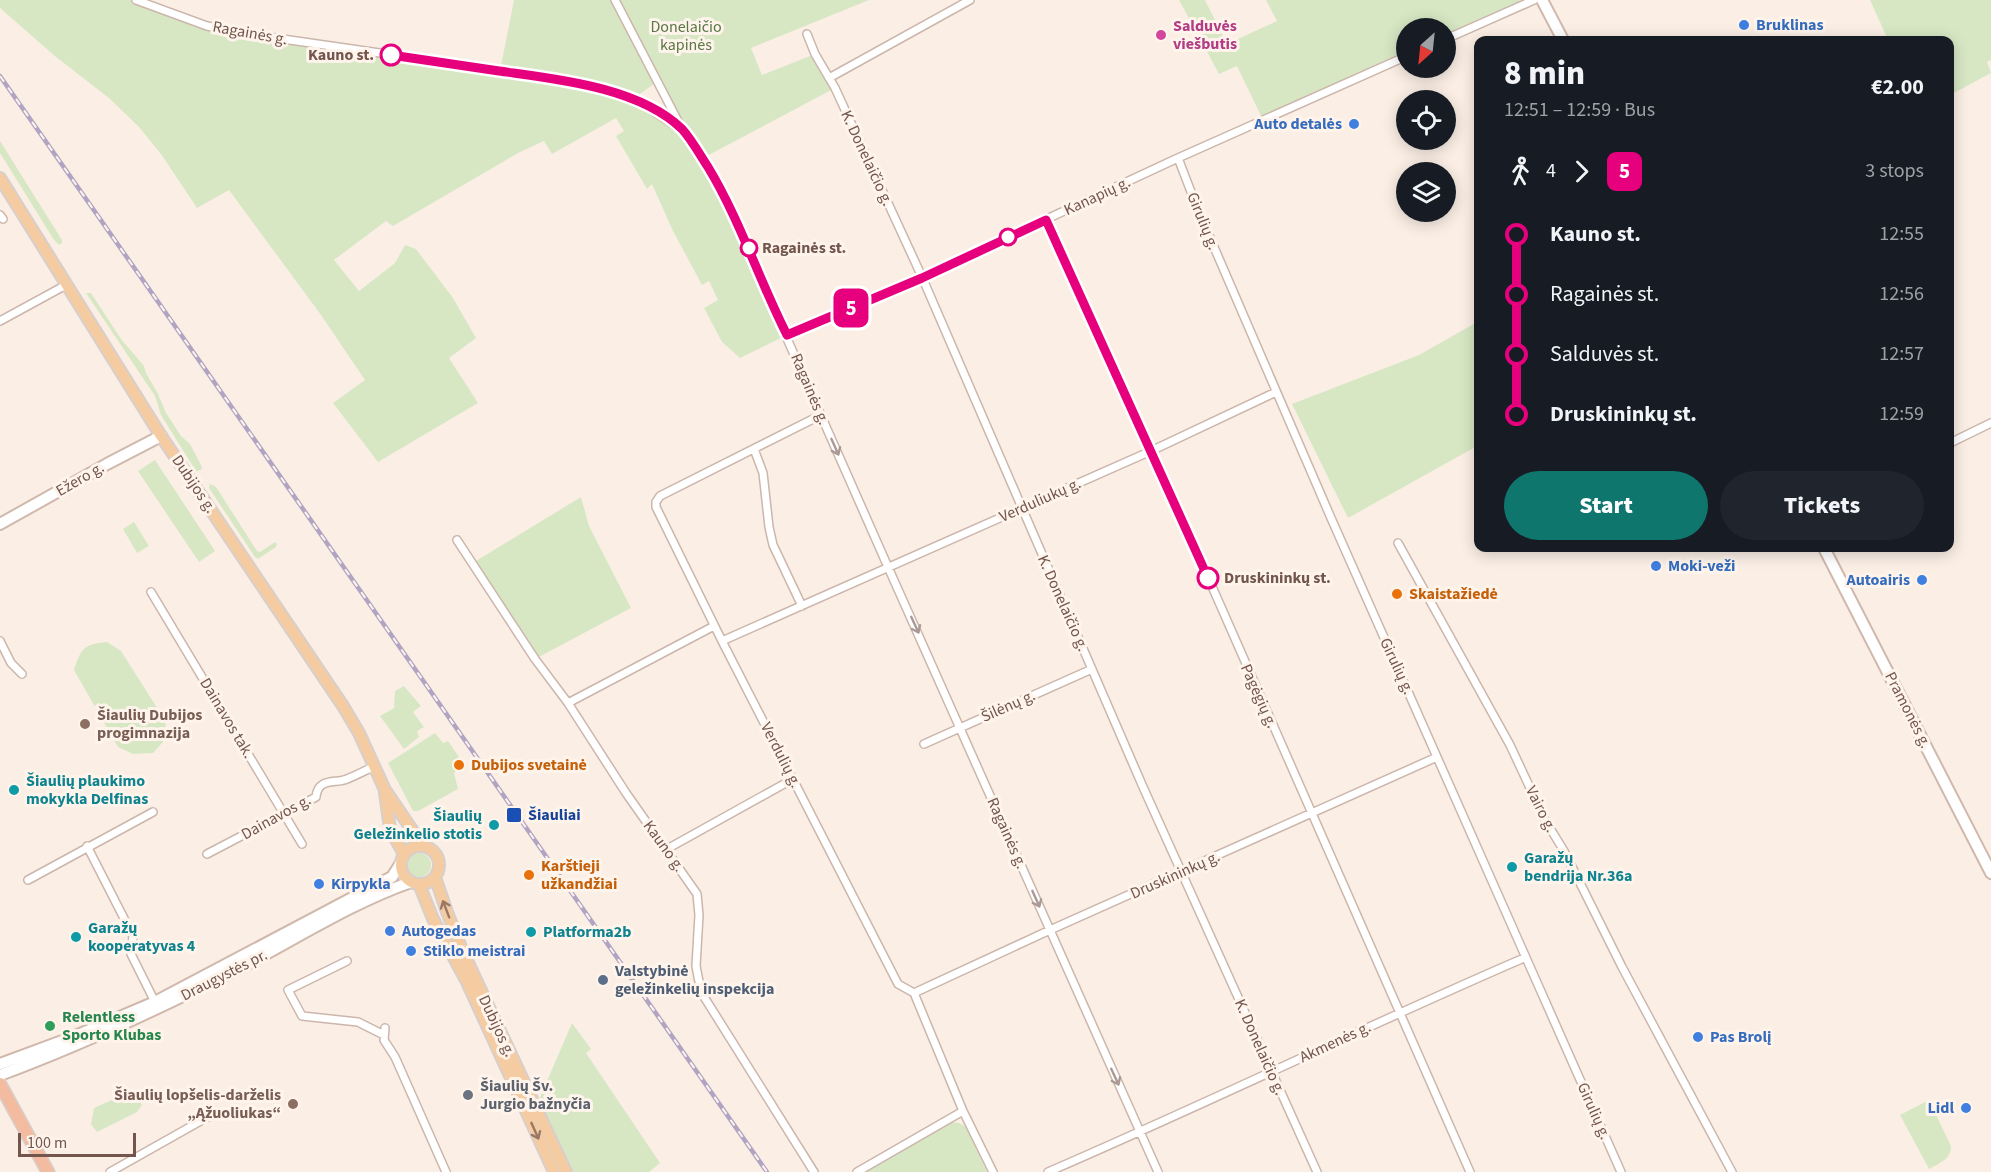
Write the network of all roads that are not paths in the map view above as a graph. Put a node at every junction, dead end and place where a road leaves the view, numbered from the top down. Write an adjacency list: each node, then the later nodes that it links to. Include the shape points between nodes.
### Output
1 (136, 0): 11 (street, Ragainės g., via 207,26 560,79 634,98)
2 (615, 0): 11 (street)
3 (970, 0): 10 (street)
4 (1534, 0): 7 (street)
5 (1542, 0): 8 (main road)
6 (807, 34): 10 (street, K. Donelaičio g.)
7 (1456, 35)
8 (1561, 36)
9 (1396, 61): 12 (street, Kanapių g.)
10 (829, 78): 15 (street, K. Donelaičio g.)
11 (682, 130): 18 (street, Ragainės g., via 720,188)
12 (1178, 158): 14 (street, Kanapių g.); 19 (street, Girulių g.)
13 (0, 178): 16 (main road, Dubijos g.)
14 (1046, 220): 15 (street, Kanapių g.); 25 (street, Pagėgių g.)
15 (922, 278): 18 (street, Kanapių g.); 26 (street, K. Donelaičio g.)
16 (66, 285): 17 (street); 22 (main road, Dubijos g.)
17 (0, 321)
18 (787, 335): 20 (street, Ragainės g.)
19 (1276, 392): 25 (street, Verduliukų g.); 42 (street, Girulių g.)
20 (821, 415): 24 (street, Verdulių g.); 31 (street, Ragainės g., one-way to 31)
21 (1991, 423): 23 (street)
22 (161, 436): 27 (main road, Ežero g.); 43 (main road, Dubijos g., via 333,691)
23 (1954, 441)
24 (754, 448): 33 (street, via 763,473 773,545); 34 (street, Verdulių g., via 660,496 656,502)
25 (1151, 451): 26 (street, Verduliukų g.); 48 (street, Pagėgių g.)
26 (1021, 508): 31 (street, Verduliukų g.); 37 (street, K. Donelaičio g.)
27 (0, 524)
28 (457, 540): 39 (street, Kauno g.)
29 (1398, 543): 85 (street, Vairo g., via 1510,745 1545,820)
30 (1826, 552): 56 (main road, Pramonės g.)
31 (888, 567): 33 (street, Verduliukų g.); 40 (street, Ragainės g., one-way to 40)
32 (151, 592): 47 (street, Dainavos tak.)
33 (802, 606): 36 (street, Verduliukų g.)
34 (714, 626): 36 (street, Verdulių g.); 39 (street)
35 (0, 641): 38 (street, via 11,663)
36 (722, 641): 44 (street, Verdulių g.)
37 (1092, 669): 40 (street, Šilėnų g.); 55 (street, K. Donelaičio g.)
38 (22, 674)
39 (568, 703): 52 (street, Kauno g.)
40 (960, 728): 41 (street, Šilėnų g.); 60 (street, Ragainės g., one-way to 60)
41 (924, 744)
42 (1437, 758): 48 (street, Druskininkų g.); 61 (street, Girulių g.)
43 (375, 766): 45 (main road, Dubijos g.); 47 (street, Dainavos g., via 345,780 329,781 320,787 316,797)
44 (793, 780): 52 (street); 63 (street, Verdulių g., via 898,984)
45 (385, 790): 51 (main road, Dubijos g.); 54 (main road, Dubijos g., via 390,829)
46 (153, 812): 50 (street)
47 (285, 814): 49 (street, Dainavos tak.); 53 (street, Dainavos g.)
48 (1311, 814): 55 (street, Druskininkų g.); 65 (street, Pagėgių g.)
49 (303, 844)
50 (87, 846): 58 (street); 64 (street, via 133,936 131,954)
51 (423, 846): 54 (main road, via 414,847); 57 (main road, via 438,860)
52 (667, 849): 77 (street, Kauno g., via 697,894 696,966 701,992)
53 (207, 854)
54 (402, 859): 59 (main road, via 403,874); 64 (main road, Draugystės pr., via 392,876)
55 (1181, 872): 60 (street, Druskininkų g.); 67 (street, K. Donelaičio g.)
56 (1991, 873)
57 (435, 877): 59 (main road, via 428,883); 76 (main road, Dubijos g., one-way to 57, via 468,962)
58 (28, 880)
59 (415, 883): 64 (main road, Draugystės pr., via 363,901); 76 (main road, Dubijos g., one-way to 76)
60 (1050, 930): 63 (street, Druskininkų g.); 72 (street, Ragainės g., one-way to 72)
61 (1524, 958): 65 (street, Akmenės g.); 84 (street, Girulių g.)
62 (347, 961): 75 (street, via 288,990 290,995 302,1017 358,1022 385,1031 384,1040)
63 (914, 993): 70 (street, Verdulių g.)
64 (157, 1006): 66 (main road, Draugystės pr.); 68 (main road, Draugystės pr., via 98,1036)
65 (1399, 1012): 67 (street, Akmenės g.); 83 (street, Pagėgių g.)
66 (0, 1064)
67 (1271, 1073): 72 (street, Akmenės g.); 82 (street, K. Donelaičio g.)
68 (0, 1076)
69 (0, 1084): 73 (highway)
70 (963, 1111): 78 (street); 79 (street, Verdulių g.)
71 (213, 1114): 74 (street)
72 (1141, 1132): 80 (street, Akmenės g.); 81 (street, Ragainės g.)
73 (48, 1172)
74 (110, 1172)
75 (446, 1172)
76 (562, 1172)
77 (814, 1172)
78 (857, 1172)
79 (993, 1172)
80 (1048, 1172)
81 (1158, 1172)
82 (1317, 1172)
83 (1470, 1172)
84 (1621, 1172)
85 (1732, 1172)

